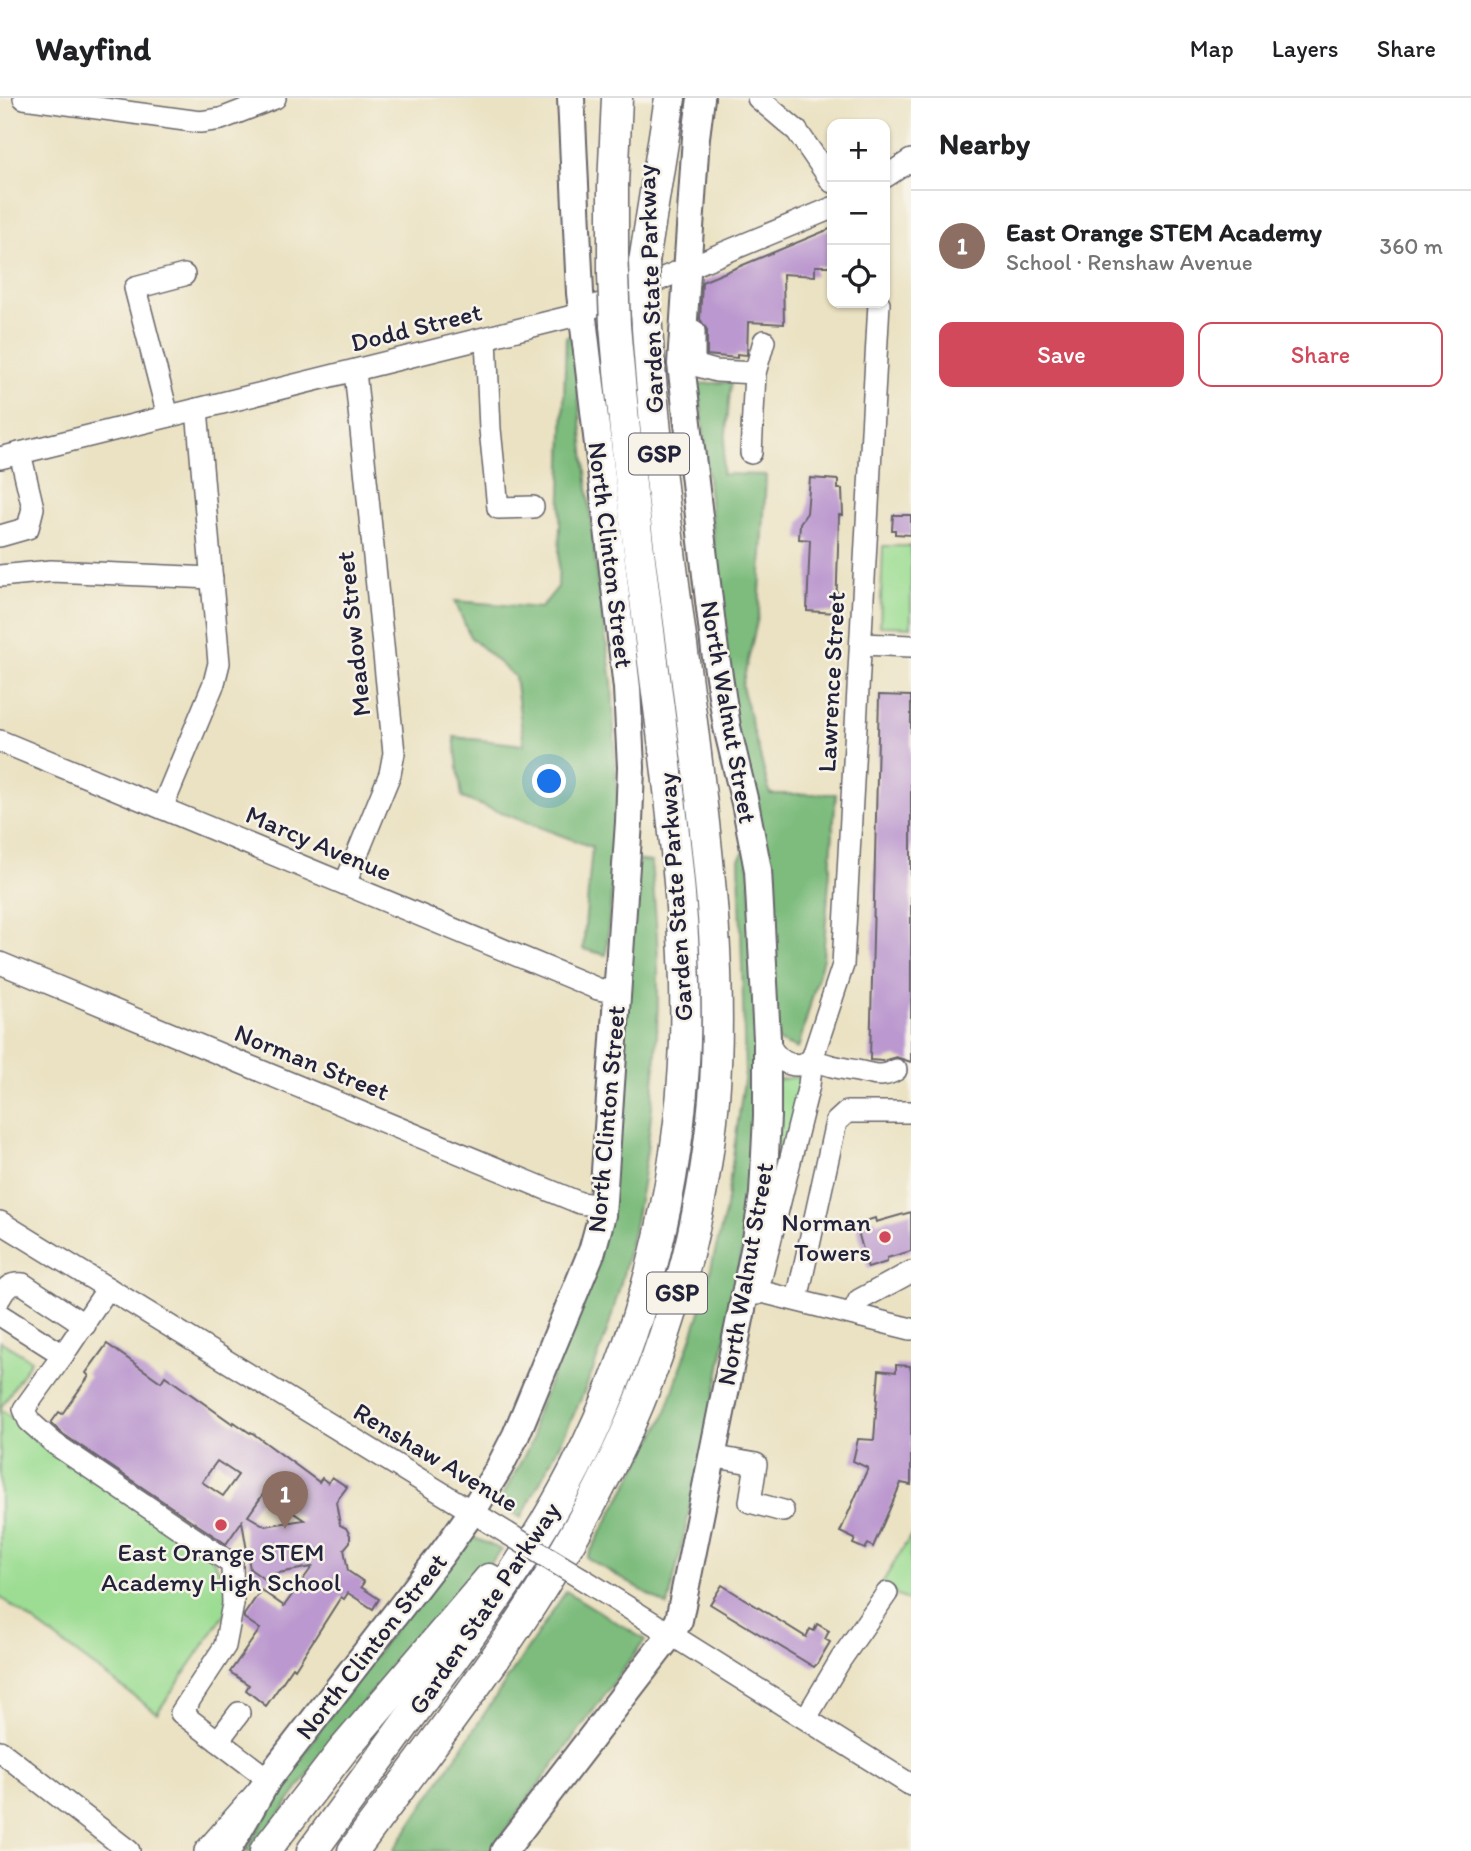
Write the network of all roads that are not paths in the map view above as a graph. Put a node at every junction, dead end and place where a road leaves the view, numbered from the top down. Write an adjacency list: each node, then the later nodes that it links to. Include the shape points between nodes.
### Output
1 (24, 98): 2 (street, via 200,122 221,119)
2 (275, 98)
3 (571, 98): 17 (main road, North Clinton Street)
4 (617, 98): 30 (highway, Garden State Parkway / GSP, bridge, via 613,274 627,451)
5 (647, 98): 13 (highway, Garden State Parkway / GSP)
6 (670, 98): 13 (highway)
7 (701, 98): 15 (main road, North Walnut Street)
8 (758, 98): 11 (street, via 797,131)
9 (911, 160): 10 (street)
10 (890, 174)
11 (827, 175)
12 (827, 210): 15 (street, Dodd Street)
13 (643, 262): 63 (highway, Garden State Parkway / GSP, bridge, via 655,421 709,872 717,1000 710,1128 688,1255 670,1317 608,1472 544,1584)
14 (184, 275): 23 (street, via 135,288)
15 (685, 281): 17 (street, Dodd Street); 21 (street, via 695,301 694,359 698,366); 39 (main road, North Walnut Street, via 681,364 715,651 758,870)
16 (879, 308): 32 (street, Lawrence Street)
17 (582, 313): 18 (street, Dodd Street); 30 (main road, North Clinton Street)
18 (486, 338): 20 (street, Dodd Street); 26 (street, via 498,508)
19 (764, 341): 21 (street)
20 (355, 370): 22 (street, Dodd Street); 36 (street, Meadow Street, via 394,753 390,774)
21 (755, 373): 24 (street)
22 (197, 409): 23 (street, Dodd Street); 29 (street)
23 (167, 416): 25 (street, Dodd Street)
24 (751, 453)
25 (10, 455): 27 (street, via 33,508 28,528)
26 (533, 507)
27 (0, 536)
28 (0, 576): 29 (street, via 51,571)
29 (212, 578): 35 (street, via 217,673)
30 (629, 591): 31 (highway, Garden State Parkway / GSP)
31 (636, 644): 38 (main road, North Clinton Street, via 627,688 631,767); 56 (highway, Garden State Parkway / GSP, via 673,821 685,1005 681,1097 666,1199 641,1302 607,1399)
32 (860, 644): 33 (street); 40 (street, Lawrence Street, via 843,965)
33 (911, 646)
34 (0, 741): 35 (street, Marcy Avenue)
35 (162, 808): 36 (street, Marcy Avenue)
36 (345, 884): 38 (street, Marcy Avenue, via 598,989)
37 (0, 963): 43 (street, Norman Street, via 580,1203)
38 (618, 993): 43 (main road, North Clinton Street)
39 (767, 1039): 40 (street, via 774,1053 788,1063 800,1065); 55 (main road, North Walnut Street, via 763,1194)
40 (812, 1059): 41 (street, via 835,1069 859,1071 871,1066); 47 (street, Lawrence Street)
41 (904, 1071)
42 (911, 1112): 49 (street, via 847,1112 836,1122)
43 (603, 1206): 58 (main road, North Clinton Street, via 592,1251 516,1435)
44 (0, 1222): 46 (street, Renshaw Avenue)
45 (911, 1272): 50 (street, via 859,1300)
46 (108, 1288): 52 (street); 58 (street, Renshaw Avenue)
47 (758, 1291): 49 (street); 55 (street, Lawrence Street)
48 (0, 1298): 52 (street, via 14,1283 23,1284)
49 (797, 1300): 50 (street)
50 (852, 1314): 53 (street)
51 (0, 1315): 54 (street)
52 (85, 1325): 54 (street)
53 (911, 1329)
54 (63, 1355): 64 (street, via 24,1409 29,1421 76,1459 232,1564 233,1604 225,1646 181,1713)
55 (714, 1443): 57 (street, via 756,1464 750,1502); 60 (main road, North Walnut Street, via 681,1611)
56 (562, 1493): 73 (highway, via 361,1729); 74 (highway, Garden State Parkway / GSP, via 478,1625)
57 (783, 1511)
58 (472, 1512): 60 (street, Renshaw Avenue, bridge); 68 (main road, North Clinton Street)
59 (887, 1593): 62 (street)
60 (671, 1634): 62 (street, Renshaw Avenue); 77 (main road, North Walnut Street)
61 (239, 1713): 64 (street)
62 (806, 1718): 65 (street, Renshaw Avenue)
63 (440, 1733): 75 (highway, Garden State Parkway / GSP); 76 (highway)
64 (218, 1741): 68 (street)
65 (843, 1741): 67 (street, Renshaw Avenue); 69 (street, Renshaw Avenue)
66 (0, 1751): 70 (street)
67 (911, 1768)
68 (268, 1779): 71 (street, North Clinton Street); 72 (main road)
69 (911, 1785)
70 (129, 1851)
71 (205, 1851)
72 (227, 1851)
73 (265, 1851)
74 (312, 1851)
75 (353, 1851)
76 (368, 1851)
77 (504, 1851)

